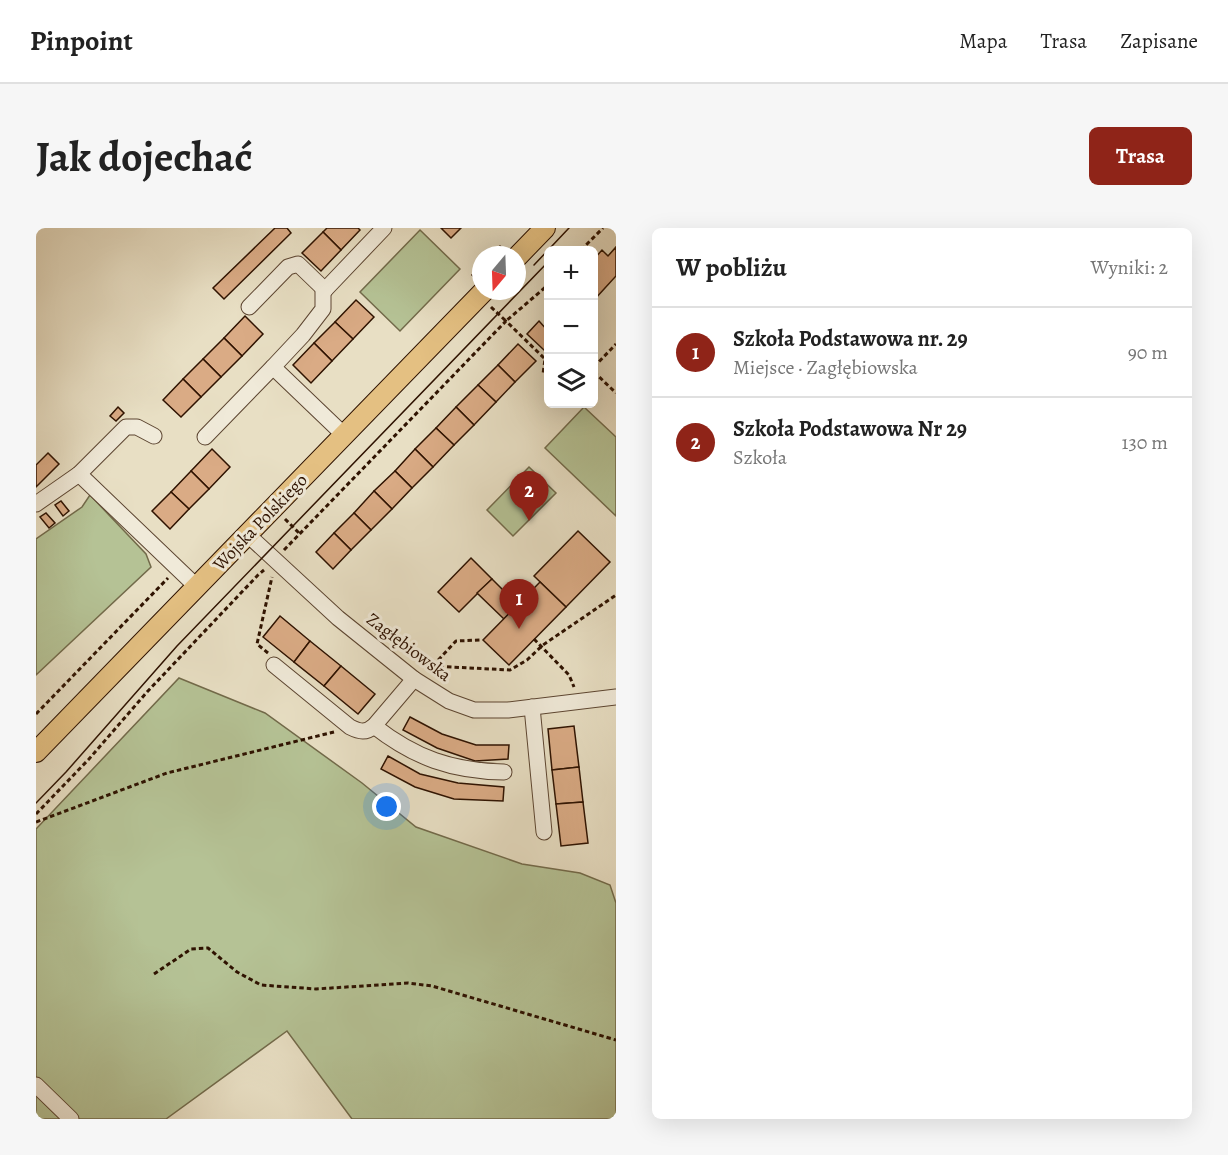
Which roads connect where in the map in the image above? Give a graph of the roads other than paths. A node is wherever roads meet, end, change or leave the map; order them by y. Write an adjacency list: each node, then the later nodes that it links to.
1 (384, 228): 4 (street)
2 (545, 228): 3 (main road)
3 (526, 248)
4 (325, 290): 6 (street); 7 (street)
5 (475, 300): 8 (main road, Wojska Polskiego)
6 (249, 307)
7 (273, 367): 8 (street); 10 (street)
8 (344, 435): 13 (main road, Wojska Polskiego)
9 (154, 436): 11 (street)
10 (205, 437)
11 (79, 474): 12 (street); 14 (street)
12 (36, 504)
13 (248, 535): 14 (main road, Wojska Polskiego); 16 (street, Zagłębiowska)
14 (197, 587): 20 (main road, Wojska Polskiego)
15 (274, 664): 19 (street)
16 (420, 677): 18 (street, Zagłębiowska); 19 (street)
17 (616, 697): 18 (street, Zagłębiowska)
18 (532, 707): 22 (street)
19 (374, 726): 21 (street)
20 (36, 752)
21 (504, 772)
22 (544, 832)
23 (36, 1085): 24 (street)
24 (71, 1119)

